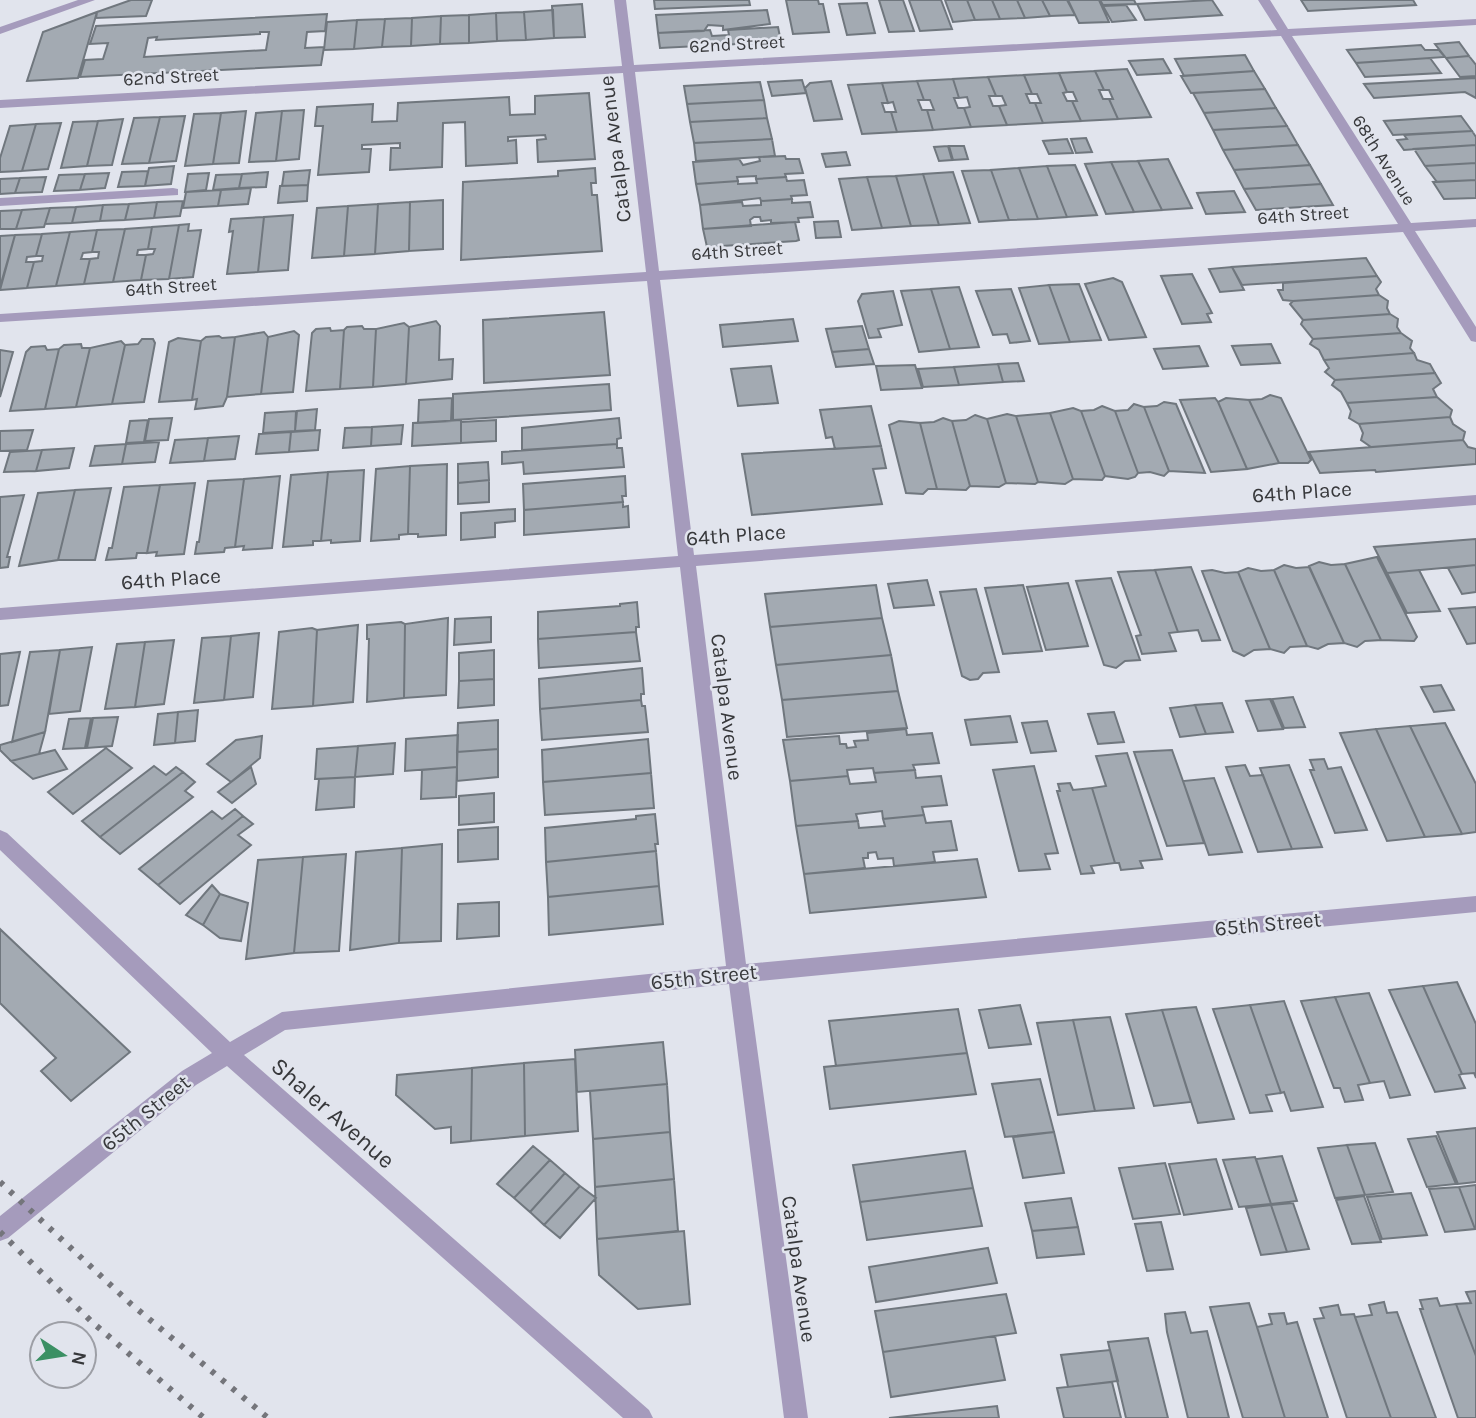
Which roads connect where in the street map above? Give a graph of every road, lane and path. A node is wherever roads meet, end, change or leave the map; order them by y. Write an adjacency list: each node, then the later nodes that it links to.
1 (89, 0): 5 (street)
2 (620, 0): 7 (street, Catalpa Avenue)
3 (1264, 0): 6 (street, 68th Avenue)
4 (1476, 22): 6 (street, 62nd Street)
5 (0, 31)
6 (1283, 32): 7 (street, 62nd Street); 12 (street, 68th Avenue)
7 (628, 68): 8 (street, 62nd Street); 13 (street, Catalpa Avenue)
8 (0, 104)
9 (173, 192): 10 (street)
10 (0, 202)
11 (1476, 223): 12 (street, 64th Street)
12 (1407, 228): 13 (street, 64th Street); 15 (street, 68th Avenue)
13 (653, 276): 14 (street, 64th Street); 17 (street, Catalpa Avenue)
14 (0, 318)
15 (1476, 338)
16 (1476, 500): 17 (street, 64th Place)
17 (686, 560): 18 (street, 64th Place); 21 (street, Catalpa Avenue)
18 (0, 614)
19 (0, 838): 22 (street, Shaler Avenue)
20 (1476, 904): 21 (street, 65th Street)
21 (737, 974): 22 (street, 65th Street); 25 (street, Catalpa Avenue)
22 (227, 1054): 23 (street, 65th Street); 24 (street, Shaler Avenue)
23 (0, 1230)
24 (640, 1418)
25 (796, 1418)

